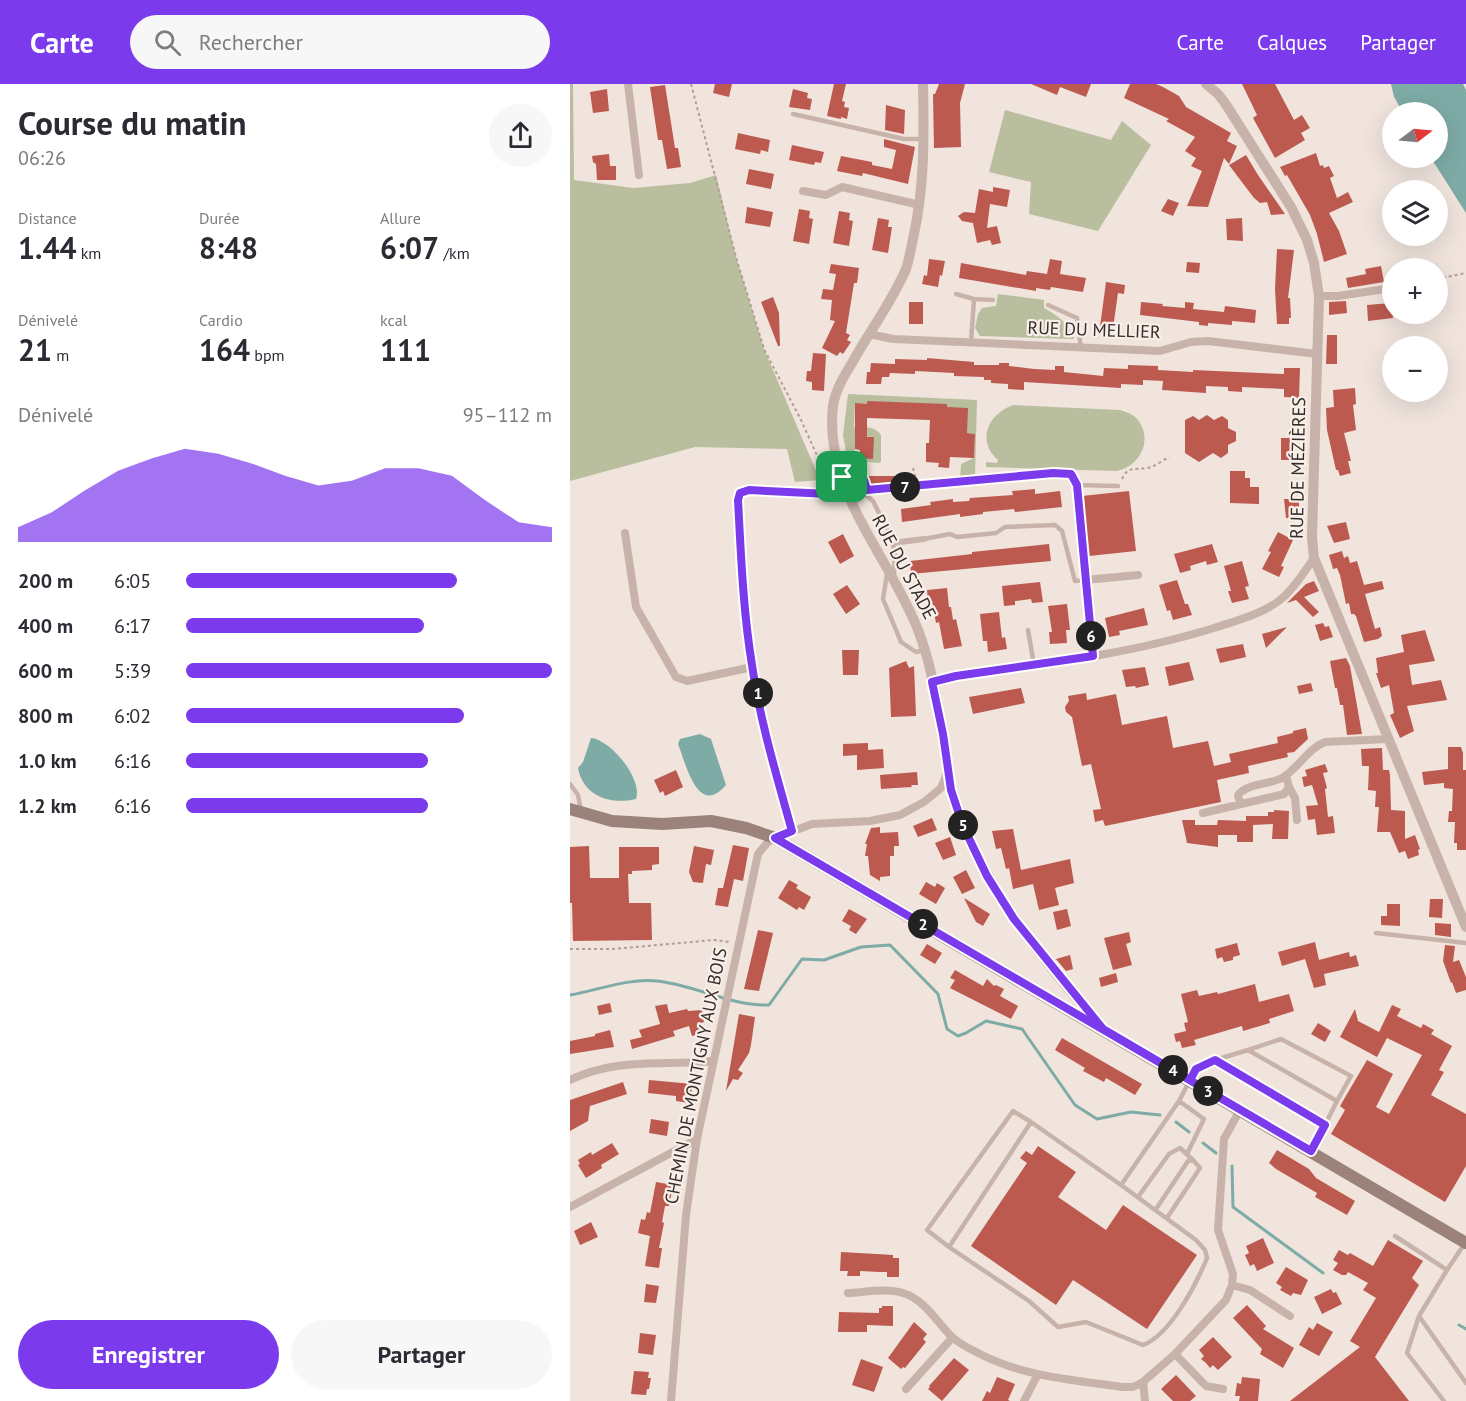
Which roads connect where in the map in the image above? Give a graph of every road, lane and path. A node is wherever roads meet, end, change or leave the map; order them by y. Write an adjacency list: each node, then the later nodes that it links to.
1 (628, 84): 8 (street)
2 (692, 84): 25 (path)
3 (923, 84): 7 (street, RUE DU STADE)
4 (1206, 84): 5 (street, RUE DE MÉZIÈRES)
5 (1215, 89): 15 (street, RUE DE MÉZIÈRES)
6 (793, 114): 7 (lane)
7 (924, 139): 10 (street, RUE DU STADE)
8 (639, 175)
9 (803, 191): 10 (street)
10 (920, 205): 19 (street, RUE DU STADE)
11 (1466, 273): 12 (path)
12 (1448, 277)
13 (1382, 289): 15 (street)
14 (956, 294): 16 (lane)
15 (1318, 296): 22 (street, RUE DE MÉZIÈRES)
16 (974, 300): 17 (lane); 20 (lane)
17 (993, 300)
18 (1048, 305): 21 (lane)
19 (869, 333): 20 (street, RUE DU MELLIER); 25 (street, RUE DU STADE)
20 (971, 342): 21 (street, RUE DU MELLIER)
21 (1081, 348): 22 (street, RUE DU MELLIER)
22 (1317, 354): 33 (street, RUE DE MÉZIÈRES)
23 (1169, 457): 28 (path)
24 (913, 468): 27 (path)
25 (843, 480): 27 (path); 29 (street, RUE DU STADE); 32 (lane)
26 (1077, 485): 27 (path); 28 (lane); 36 (lane)
27 (918, 486)
28 (1118, 486)
29 (849, 495): 34 (street, RUE DU STADE); 41 (street)
30 (625, 533): 41 (street)
31 (924, 539): 32 (street); 36 (lane)
32 (892, 543): 34 (lane)
33 (1314, 558): 39 (street); 43 (street, RUE DE MÉZIÈRES)
34 (891, 573): 38 (street, RUE DU STADE); 38 (lane)
35 (1138, 575): 36 (street)
36 (1085, 580): 39 (street)
37 (1028, 630): 40 (lane)
38 (924, 650): 42 (street, RUE DU STADE)
39 (1093, 656): 40 (street)
40 (1034, 665): 42 (street)
41 (752, 667): 46 (street)
42 (932, 682): 44 (street, RUE DU STADE)
43 (1388, 739): 45 (street); 55 (street, RUE DE MÉZIÈRES)
44 (948, 771): 53 (street); 60 (street, RUE DU STADE)
45 (1286, 776): 48 (street); 49 (street)
46 (778, 780): 53 (path)
47 (570, 784): 50 (lane)
48 (1289, 787): 49 (street); 52 (street)
49 (1240, 803): 51 (street)
50 (576, 811): 54 (main road)
51 (1203, 813)
52 (1297, 820)
53 (792, 831): 54 (street)
54 (775, 838): 57 (street, CHEMIN DE MONTIGNY AUX BOIS); 60 (main road)
55 (1466, 927)
56 (1376, 933): 58 (lane)
57 (738, 943): 59 (path); 63 (street, CHEMIN DE MONTIGNY AUX BOIS)
58 (1466, 943)
59 (570, 949)
60 (1103, 1029): 65 (main road)
61 (1248, 1050): 62 (lane); 67 (lane); 67 (lane)
62 (1215, 1060): 65 (lane); 70 (lane)
63 (713, 1061): 64 (street); 71 (street, CHEMIN DE MONTIGNY AUX BOIS)
64 (570, 1080)
65 (1190, 1080): 66 (lane); 68 (main road)
66 (1179, 1101): 73 (lane); 75 (lane)
67 (1337, 1101): 70 (lane)
68 (1240, 1110): 72 (main road); 84 (street)
69 (1031, 1122): 75 (lane); 82 (lane); 82 (lane)
70 (1325, 1125): 72 (lane)
71 (697, 1139): 77 (street); 95 (street, CHEMIN DE MONTIGNY AUX BOIS)
72 (1311, 1151): 81 (main road)
73 (1187, 1154): 74 (lane); 76 (lane)
74 (1194, 1160): 78 (lane); 79 (lane)
75 (1121, 1185): 76 (lane)
76 (1138, 1197): 78 (lane)
77 (570, 1207)
78 (1156, 1209): 79 (lane)
79 (1167, 1218): 82 (lane)
80 (1395, 1236): 83 (lane)
81 (1466, 1243): 83 (lane)
82 (949, 1247)
83 (1448, 1270): 87 (lane)
84 (1232, 1285): 86 (street); 89 (street)
85 (848, 1293): 88 (street)
86 (1290, 1316)
87 (1419, 1316): 92 (lane); 98 (lane)
88 (952, 1338): 90 (street); 93 (street)
89 (1175, 1354): 91 (street); 94 (street)
90 (1037, 1376): 91 (street); 96 (street)
91 (1143, 1382): 97 (street)
92 (1466, 1383)
93 (906, 1389)
94 (1223, 1389)
95 (671, 1401)
96 (1024, 1401)
97 (1145, 1401)
98 (1444, 1401)

